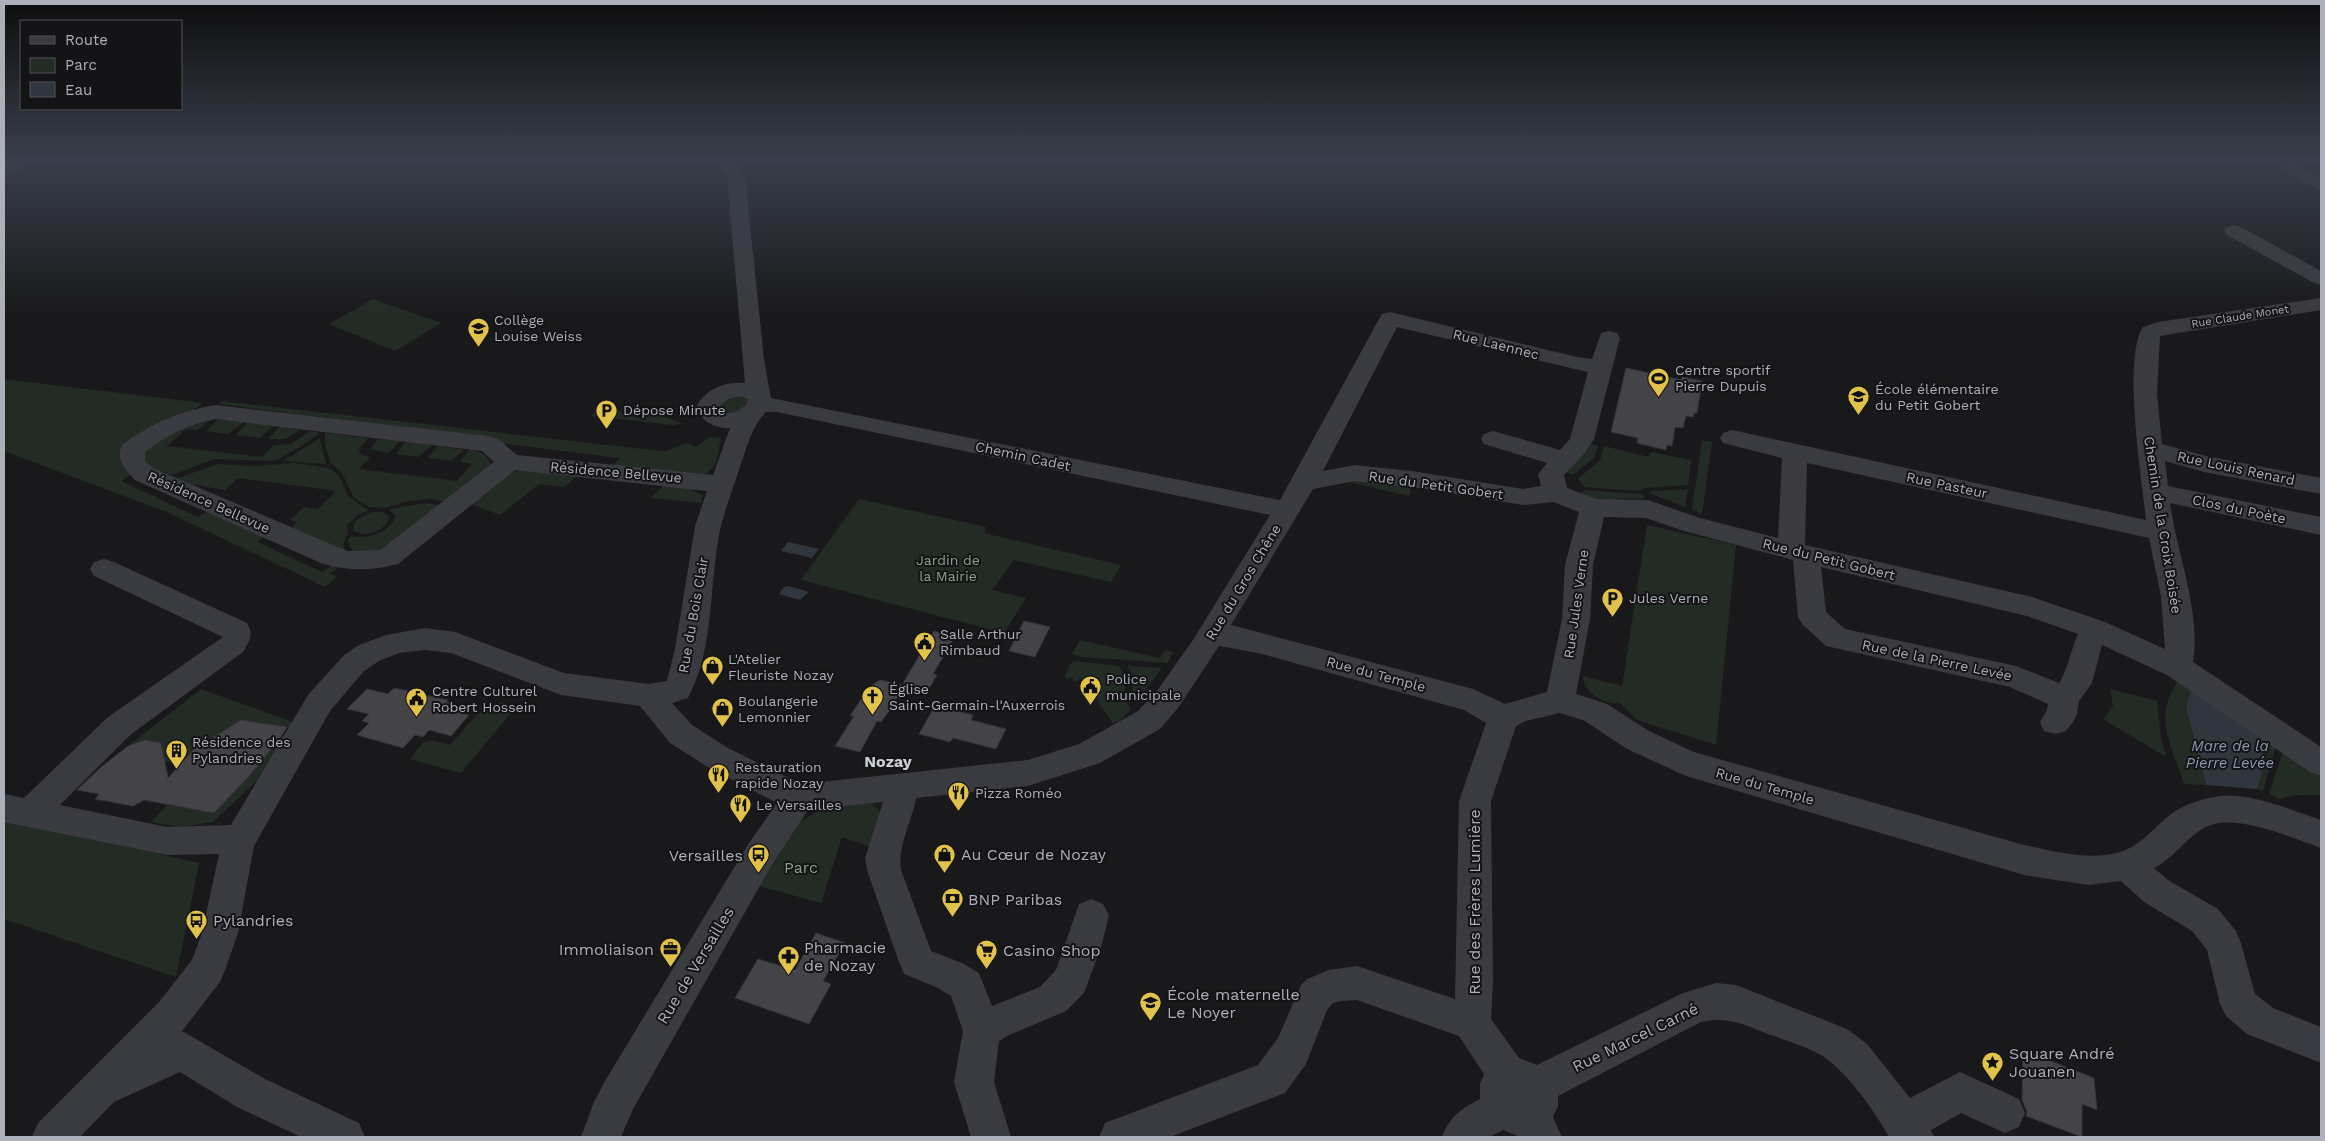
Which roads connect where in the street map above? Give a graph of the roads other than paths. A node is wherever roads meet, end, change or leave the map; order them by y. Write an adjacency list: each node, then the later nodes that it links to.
1 (739, 210): 8 (street, Rue du Bois Clair)
2 (2234, 231): 3 (street)
3 (2321, 279)
4 (2321, 304): 6 (street, Rue Claude Monet)
5 (1390, 319): 9 (street, Rue Laennec); 18 (street, Rue du Gros Chêne)
6 (2158, 329): 14 (street, Chemin de la Croix Boisée)
7 (1609, 338): 9 (street)
8 (753, 359): 10 (street); 11 (street, Rue du Bois Clair)
9 (1602, 367): 16 (street)
10 (736, 389): 11 (street); 11 (street)
11 (747, 414): 19 (street, Rue du Bois Clair); 24 (street, Chemin Cadet)
12 (1732, 438): 15 (street, Rue Pasteur)
13 (1493, 439): 16 (street)
14 (2151, 449): 20 (street, Rue Louis Renard); 21 (street, Chemin de la Croix Boisée)
15 (1795, 453): 26 (street, Rue Pasteur); 27 (street, Rue de la Pierre Levée)
16 (1564, 459): 22 (street)
17 (510, 462): 17 (street, Résidence Bellevue); 19 (street, Résidence Bellevue)
18 (1304, 482): 22 (street, Rue du Petit Gobert); 24 (street, Rue du Gros Chêne)
19 (722, 484): 32 (street, Rue du Bois Clair)
20 (2321, 486)
21 (2157, 492): 25 (street, Clos du Poète); 26 (street, Chemin de la Croix Boisée)
22 (1555, 493): 23 (street, Rue du Petit Gobert)
23 (1593, 508): 27 (street, Rue du Petit Gobert); 33 (street, Rue Jules Verne)
24 (1286, 510): 30 (street, Rue du Gros Chêne)
25 (2321, 526)
26 (2161, 532): 31 (street, Chemin de la Croix Boisée)
27 (1798, 552): 29 (street, Rue du Petit Gobert); 29 (street, Rue de la Pierre Levée)
28 (104, 569): 38 (street)
29 (2095, 629): 31 (street, Rue du Petit Gobert)
30 (1212, 635): 34 (street, Rue du Temple); 36 (street, Rue du Gros Chêne)
31 (2177, 667): 35 (street, Rue du Petit Gobert)
32 (663, 693): 37 (street); 40 (street)
33 (1560, 701): 34 (street); 41 (street, Rue du Temple)
34 (1503, 719): 43 (street, Rue des Frères Lumière)
35 (2321, 763)
36 (902, 787): 37 (street); 44 (street)
37 (798, 798): 52 (street, Rue de Versailles)
38 (18, 811): 40 (street)
39 (2321, 834): 41 (street, Rue du Temple)
40 (240, 839): 45 (street)
41 (2127, 866): 46 (street)
42 (1091, 915): 44 (street)
43 (1472, 1023): 47 (street); 54 (street)
44 (982, 1031): 53 (street)
45 (168, 1043): 50 (street); 51 (street)
46 (2321, 1045)
47 (1524, 1105): 49 (street, Rue Marcel Carné); 55 (street, Rue Marcel Carné)
48 (2005, 1113): 49 (street, Rue Marcel Carné)
49 (1909, 1131)
50 (52, 1137)
51 (345, 1137)
52 (601, 1137)
53 (991, 1137)
54 (1119, 1137)
55 (1462, 1137)

